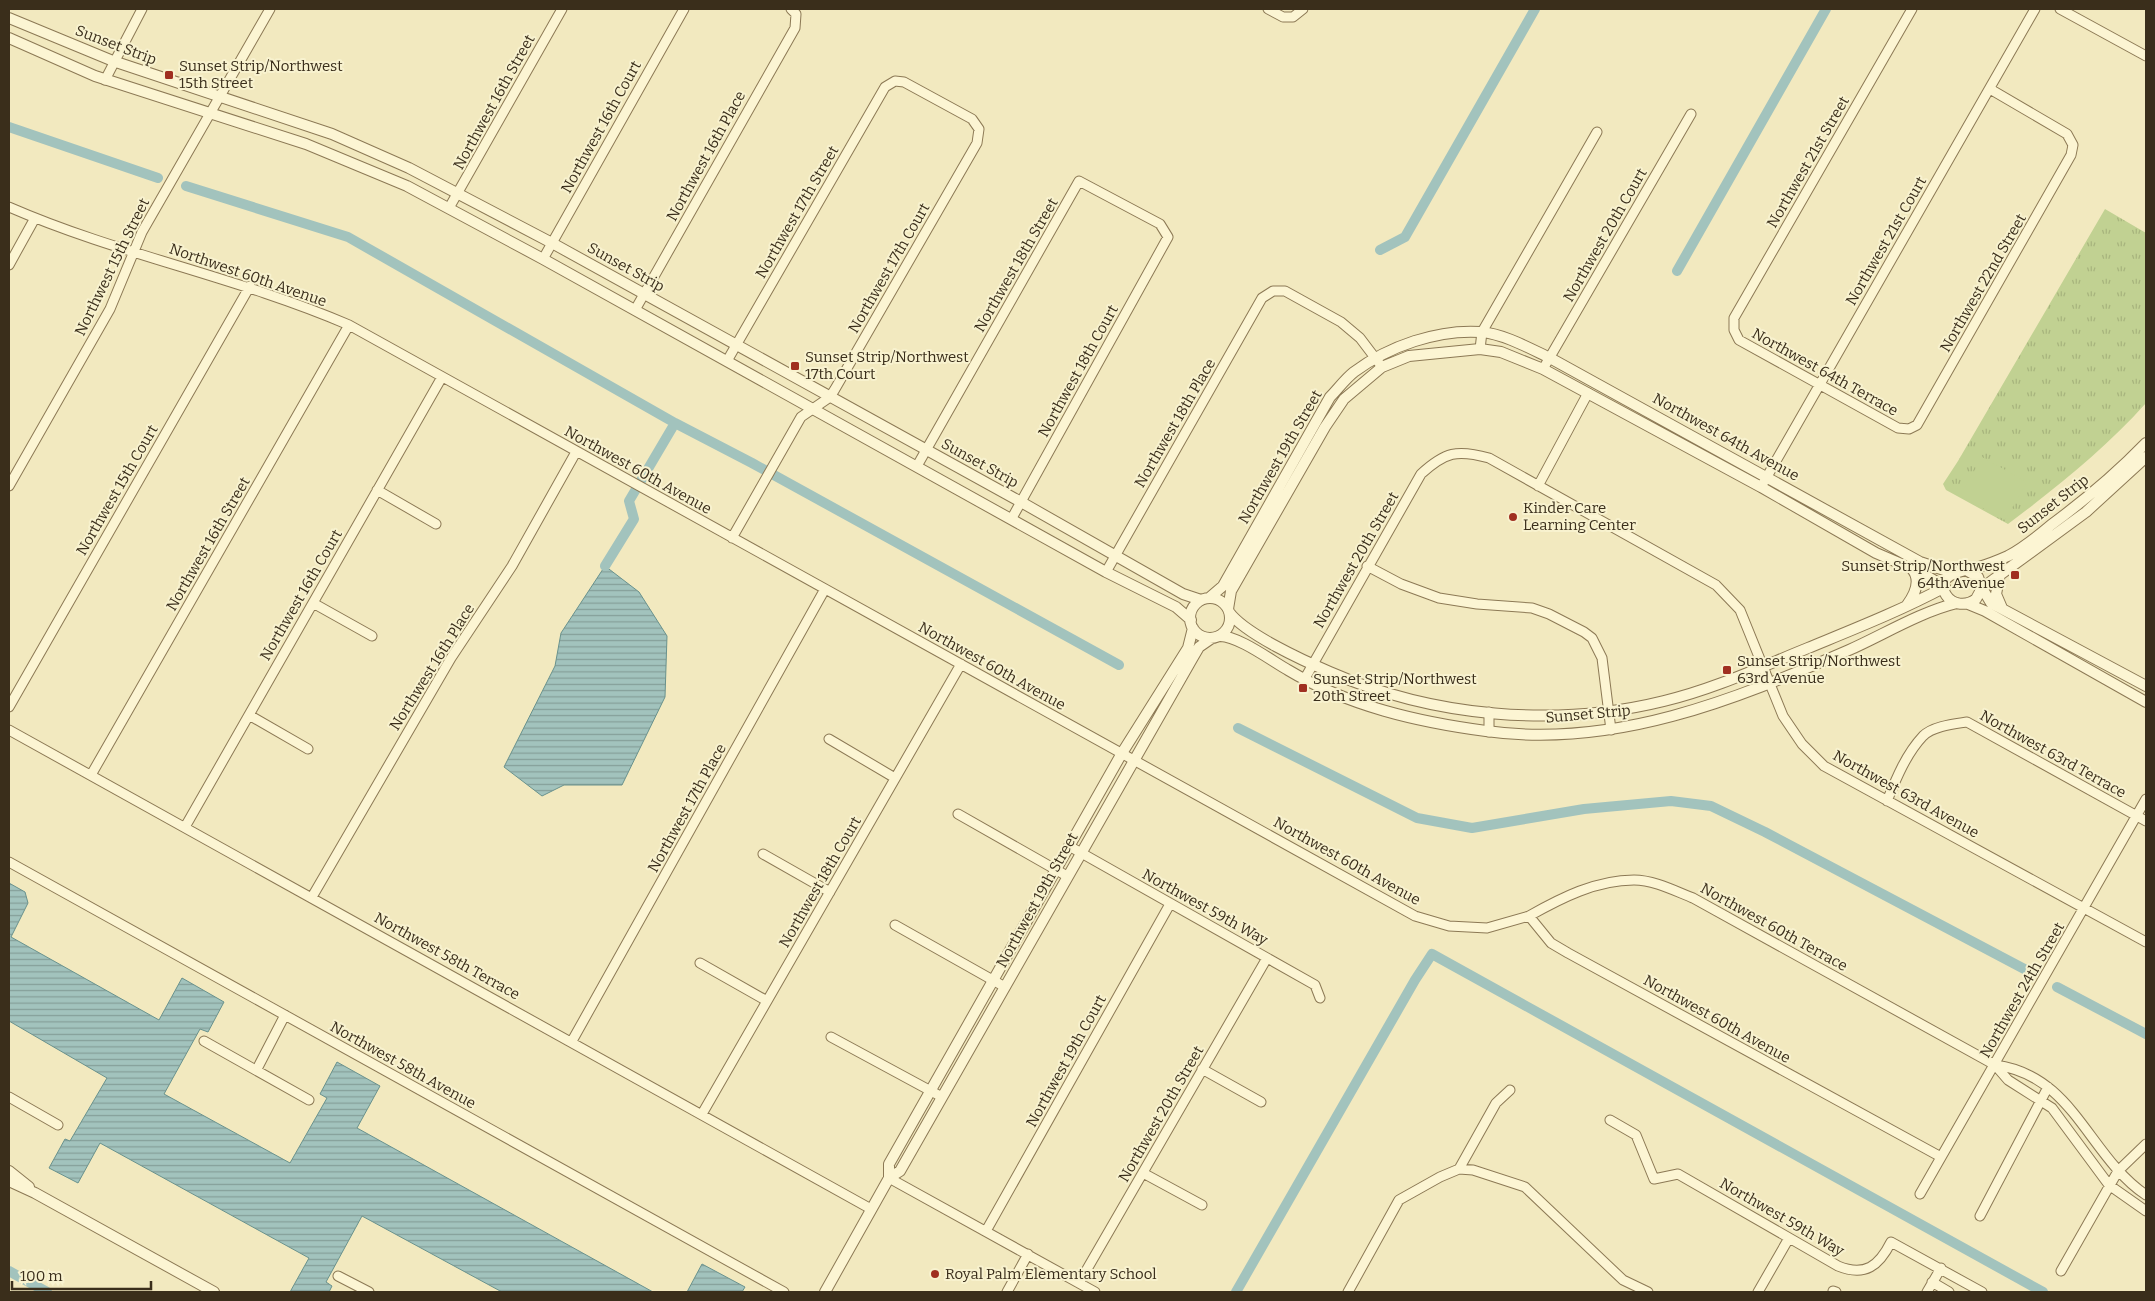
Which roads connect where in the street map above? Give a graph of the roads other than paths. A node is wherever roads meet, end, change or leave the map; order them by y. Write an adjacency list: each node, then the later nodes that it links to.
1 (142, 9): 14 (street)
2 (270, 9): 17 (street, Northwest 15th Street)
3 (562, 9): 24 (street, Northwest 16th Street)
4 (684, 9): 29 (street, Northwest 16th Court)
5 (1268, 9): 6 (street)
6 (1302, 9)
7 (1912, 9): 37 (street, Northwest 21st Street)
8 (2035, 9): 16 (street, Northwest 21st Court)
9 (2060, 9): 13 (street)
10 (793, 12): 34 (street, Northwest 16th Place)
11 (9, 18): 14 (street, Sunset Strip)
12 (9, 38): 15 (street)
13 (2146, 56)
14 (113, 62): 15 (street); 17 (street, Sunset Strip)
15 (105, 80): 18 (street)
16 (1990, 89): 47 (street, Northwest 21st Court); 51 (street, Northwest 22nd Street)
17 (220, 97): 18 (street, Northwest 15th Street); 20 (street, Sunset Strip)
18 (211, 113): 23 (street); 30 (street, Northwest 15th Street)
19 (1691, 114): 42 (street, Northwest 20th Court)
20 (287, 118): 23 (street); 24 (street, Sunset Strip)
21 (979, 129): 39 (street, Northwest 17th Street); 49 (street, Northwest 17th Court)
22 (1597, 132): 38 (street)
23 (282, 136): 26 (street)
24 (458, 192): 26 (street, Northwest 16th Street); 29 (street, Sunset Strip)
25 (9, 207): 27 (street, Northwest 60th Avenue)
26 (449, 208): 31 (street)
27 (35, 218): 30 (street, Northwest 60th Avenue); 32 (street)
28 (1168, 237): 53 (street, Northwest 18th Street); 63 (street, Northwest 18th Court)
29 (552, 243): 31 (street, Northwest 16th Court); 34 (street, Sunset Strip)
30 (133, 251): 33 (street, Northwest 60th Avenue); 59 (street, Northwest 15th Street)
31 (543, 259): 35 (street)
32 (9, 264)
33 (250, 286): 36 (street, Northwest 60th Avenue); 94 (street, Northwest 15th Court)
34 (643, 295): 35 (street, Northwest 16th Place); 39 (street, Sunset Strip)
35 (635, 310): 43 (street)
36 (349, 325): 46 (street, Northwest 60th Avenue); 105 (street, Northwest 16th Street)
37 (1734, 330): 47 (street, Northwest 64th Terrace)
38 (1482, 332): 40 (street); 41 (street, Northwest 19th Street); 42 (street, Northwest 64th Avenue)
39 (736, 346): 43 (street, Northwest 17th Street); 49 (street, Sunset Strip)
40 (1480, 349): 44 (street, Northwest 19th Street); 45 (street, Northwest 64th Avenue)
41 (1376, 358): 44 (street); 67 (street, Northwest 18th Place); 77 (street, Northwest 19th Street)
42 (1550, 358): 45 (street, Northwest 20th Court); 58 (street, Northwest 64th Avenue)
43 (727, 361): 50 (street)
44 (1382, 367): 83 (street, Northwest 19th Street)
45 (1543, 369): 48 (street, Northwest 64th Avenue)
46 (442, 377): 54 (street, Northwest 60th Avenue); 62 (street, Northwest 16th Court)
47 (1818, 385): 51 (street, Northwest 64th Terrace); 58 (street, Northwest 21st Court)
48 (1588, 393): 60 (street); 61 (street, Northwest 64th Avenue)
49 (830, 397): 50 (street, Northwest 17th Court); 53 (street, Sunset Strip)
50 (812, 408): 57 (street); 66 (street, Northwest 17th Court)
51 (1909, 429)
52 (2146, 443): 70 (street, Sunset Strip)
53 (926, 450): 57 (street, Northwest 18th Street); 63 (street, Sunset Strip)
54 (576, 452): 66 (street, Northwest 60th Avenue); 120 (street, Northwest 16th Place)
55 (2146, 457): 73 (street, Sunset Strip)
56 (1438, 459): 60 (street, Northwest 63rd Avenue); 68 (street, Northwest 20th Street)
57 (917, 466): 64 (street)
58 (1767, 476): 61 (street, Northwest 21st Court); 72 (street, Northwest 64th Avenue)
59 (9, 486)
60 (1538, 486): 89 (street, Northwest 63rd Avenue)
61 (1761, 487): 69 (street, Northwest 64th Avenue)
62 (377, 490): 65 (street); 78 (street, Northwest 16th Court)
63 (1021, 502): 64 (street, Northwest 18th Court); 67 (street, Sunset Strip)
64 (1012, 518): 71 (street)
65 (436, 524)
66 (732, 538): 76 (street, Northwest 60th Avenue)
67 (1116, 555): 71 (street, Northwest 18th Place); 77 (street, Sunset Strip)
68 (1367, 566): 88 (street, Northwest 20th Street); 96 (street)
69 (1911, 568): 74 (street, Northwest 64th Avenue); 81 (street)
70 (1966, 570): 72 (street); 75 (street)
71 (1106, 572): 84 (street)
72 (1953, 572): 74 (street)
73 (2000, 574): 75 (street, Sunset Strip); 82 (street)
74 (1945, 587): 79 (street); 81 (street, Sunset Strip)
75 (1982, 588): 80 (street); 82 (street)
76 (826, 589): 87 (street, Northwest 60th Avenue); 135 (street, Northwest 17th Place)
77 (1205, 599): 83 (street); 84 (street)
78 (313, 602): 85 (street); 97 (street, Northwest 16th Court)
79 (1957, 603): 80 (street); 91 (street, Sunset Strip)
80 (1968, 604): 93 (street)
81 (1905, 606): 89 (street, Sunset Strip)
82 (2002, 608): 92 (street)
83 (1229, 610): 86 (street); 88 (street, Sunset Strip)
84 (1192, 624): 86 (street); 103 (street, Northwest 19th Street)
85 (372, 636)
86 (1215, 637): 90 (street, Sunset Strip); 104 (street, Northwest 19th Street)
87 (961, 664): 103 (street, Northwest 60th Avenue); 106 (street, Northwest 18th Court)
88 (1313, 664): 90 (street, Northwest 20th Street); 95 (street, Sunset Strip)
89 (1762, 667): 91 (street, Northwest 63rd Avenue); 96 (street, Sunset Strip)
90 (1304, 680): 100 (street, Sunset Strip)
91 (1769, 685): 99 (street, Sunset Strip); 108 (street, Northwest 63rd Avenue)
92 (2146, 686)
93 (2146, 702)
94 (9, 707)
95 (1489, 712): 96 (street, Sunset Strip); 100 (street)
96 (1608, 712): 99 (street)
97 (249, 715): 102 (street); 112 (street, Northwest 16th Court)
98 (9, 730): 105 (street, Northwest 58th Terrace)
99 (1610, 730): 100 (street, Sunset Strip)
100 (1489, 732)
101 (829, 739): 106 (street)
102 (308, 749)
103 (1122, 754): 104 (street, Northwest 60th Avenue); 113 (street, Northwest 19th Street)
104 (1134, 759): 114 (street, Northwest 19th Street); 123 (street, Northwest 60th Avenue)
105 (92, 775): 112 (street, Northwest 58th Terrace)
106 (895, 778): 119 (street, Northwest 18th Court)
107 (2146, 799): 110 (street, Northwest 24th Street)
108 (1887, 802): 110 (street, Northwest 63rd Terrace); 122 (street, Northwest 63rd Avenue)
109 (958, 814): 117 (street)
110 (2137, 816): 111 (street, Northwest 63rd Terrace); 122 (street, Northwest 24th Street)
111 (2146, 821)
112 (185, 826): 120 (street, Northwest 58th Terrace)
113 (1069, 846): 114 (street, Northwest 59th Way); 117 (street, Northwest 19th Street)
114 (1081, 853): 118 (street, Northwest 19th Street); 121 (street, Northwest 59th Way)
115 (763, 854): 119 (street)
116 (9, 862): 132 (street, Northwest 58th Avenue)
117 (1056, 869): 118 (street); 128 (street, Northwest 19th Street)
118 (1067, 876): 129 (street, Northwest 19th Street)
119 (830, 892): 131 (street, Northwest 18th Court)
120 (312, 897): 135 (street, Northwest 58th Terrace)
121 (1170, 904): 126 (street, Northwest 59th Way); 166 (street, Northwest 19th Court)
122 (2085, 909): 125 (street, Northwest 63rd Avenue); 136 (street, Northwest 24th Street)
123 (1529, 916): 136 (street, Northwest 60th Terrace); 151 (street, Northwest 60th Avenue)
124 (895, 925): 128 (street)
125 (2146, 942)
126 (1266, 958): 130 (street, Northwest 59th Way); 138 (street, Northwest 20th Street)
127 (700, 963): 131 (street)
128 (994, 980): 129 (street); 141 (street, Northwest 19th Street)
129 (1005, 987): 142 (street, Northwest 19th Street)
130 (1320, 998)
131 (767, 1001): 147 (street, Northwest 18th Court)
132 (285, 1015): 137 (street); 176 (street, Northwest 58th Avenue)
133 (831, 1037): 141 (street)
134 (204, 1040): 137 (street)
135 (572, 1041): 147 (street, Northwest 58th Terrace)
136 (1995, 1065): 139 (street, Northwest 60th Terrace); 145 (street, Northwest 60th Terrace); 151 (street, Northwest 24th Street)
137 (256, 1069): 144 (street)
138 (1202, 1069): 146 (street); 155 (street, Northwest 20th Street)
139 (2048, 1087): 145 (street); 153 (street, Northwest 60th Terrace)
140 (1510, 1090): 152 (street)
141 (931, 1091): 142 (street); 156 (street, Northwest 19th Street)
142 (942, 1097): 156 (street, Northwest 19th Street)
143 (9, 1099): 149 (street)
144 (309, 1100)
145 (2041, 1100): 158 (street, Northwest 60th Terrace); 165 (street)
146 (1261, 1102)
147 (702, 1114): 163 (street, Northwest 58th Terrace)
148 (1610, 1120): 167 (street, Northwest 59th Way)
149 (58, 1125)
150 (2146, 1144): 153 (street)
151 (1941, 1157): 160 (street, Northwest 24th Street)
152 (1459, 1170): 180 (street); 181 (street)
153 (2118, 1171): 158 (street); 161 (street, Northwest 60th Terrace)
154 (9, 1172): 159 (street)
155 (1143, 1173): 162 (street); 173 (street, Northwest 20th Street)
156 (889, 1178): 163 (street, Northwest 19th Street); 166 (street)
157 (9, 1181): 159 (street)
158 (2109, 1185): 164 (street, Northwest 60th Terrace); 170 (street)
159 (36, 1193): 174 (street)
160 (1920, 1194)
161 (2146, 1195)
162 (1202, 1205)
163 (871, 1209): 177 (street, Northwest 19th Street)
164 (2146, 1211)
165 (1980, 1216)
166 (986, 1231): 168 (street)
167 (1789, 1238): 169 (street, Northwest 59th Way); 182 (street)
168 (1028, 1254): 173 (street); 178 (street)
169 (1941, 1268): 172 (street); 185 (street, Northwest 59th Way)
170 (2061, 1271)
171 (338, 1276): 175 (street)
172 (1932, 1282): 183 (street); 184 (street)
173 (1080, 1283): 179 (street)
174 (214, 1292)
175 (369, 1292)
176 (784, 1292)
177 (825, 1292)
178 (1007, 1292)
179 (1095, 1292)
180 (1348, 1292)
181 (1648, 1292)
182 (1758, 1292)
183 (1926, 1292)
184 (1949, 1292)
185 (1982, 1292)

